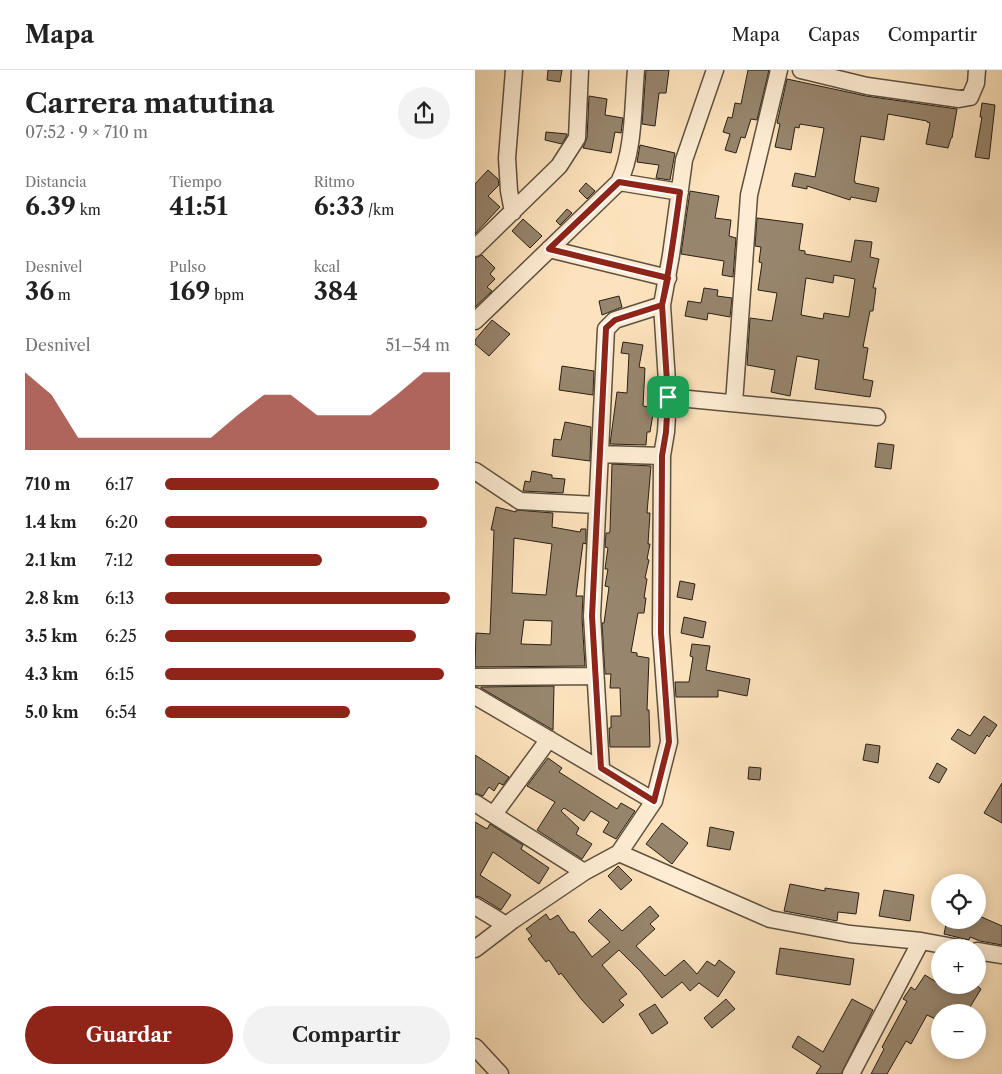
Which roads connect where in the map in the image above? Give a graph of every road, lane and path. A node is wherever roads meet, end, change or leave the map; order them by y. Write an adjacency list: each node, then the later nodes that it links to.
1 (515, 70): 10 (street)
2 (580, 70): 10 (street)
3 (636, 70): 8 (street)
4 (715, 70): 9 (street)
5 (779, 70): 17 (street)
6 (801, 70): 7 (street)
7 (977, 70)
8 (619, 182): 9 (street); 12 (street)
9 (680, 192): 13 (street)
10 (513, 212): 11 (street)
11 (475, 248)
12 (549, 249): 13 (street); 15 (street)
13 (668, 278): 14 (street)
14 (662, 305): 16 (street); 19 (street)
15 (475, 321)
16 (668, 397): 17 (street); 20 (street)
17 (734, 403): 18 (street)
18 (877, 417)
19 (600, 454): 20 (street); 22 (street)
20 (662, 456): 28 (street)
21 (475, 471): 22 (street)
22 (597, 505): 23 (street)
23 (595, 676): 24 (street); 27 (street)
24 (475, 677)
25 (475, 696): 26 (street)
26 (549, 739): 27 (street); 30 (street)
27 (601, 768): 28 (street)
28 (654, 801): 31 (street)
29 (475, 803): 30 (street)
30 (494, 814): 32 (street)
31 (619, 853): 32 (street); 35 (street)
32 (584, 872): 34 (street)
33 (475, 906): 34 (street)
34 (506, 925): 37 (street)
35 (921, 941): 36 (street); 42 (street)
36 (931, 943)
37 (475, 949)
38 (986, 952): 39 (street)
39 (1002, 955)
40 (475, 1047): 41 (street)
41 (500, 1074)
42 (851, 1074)

